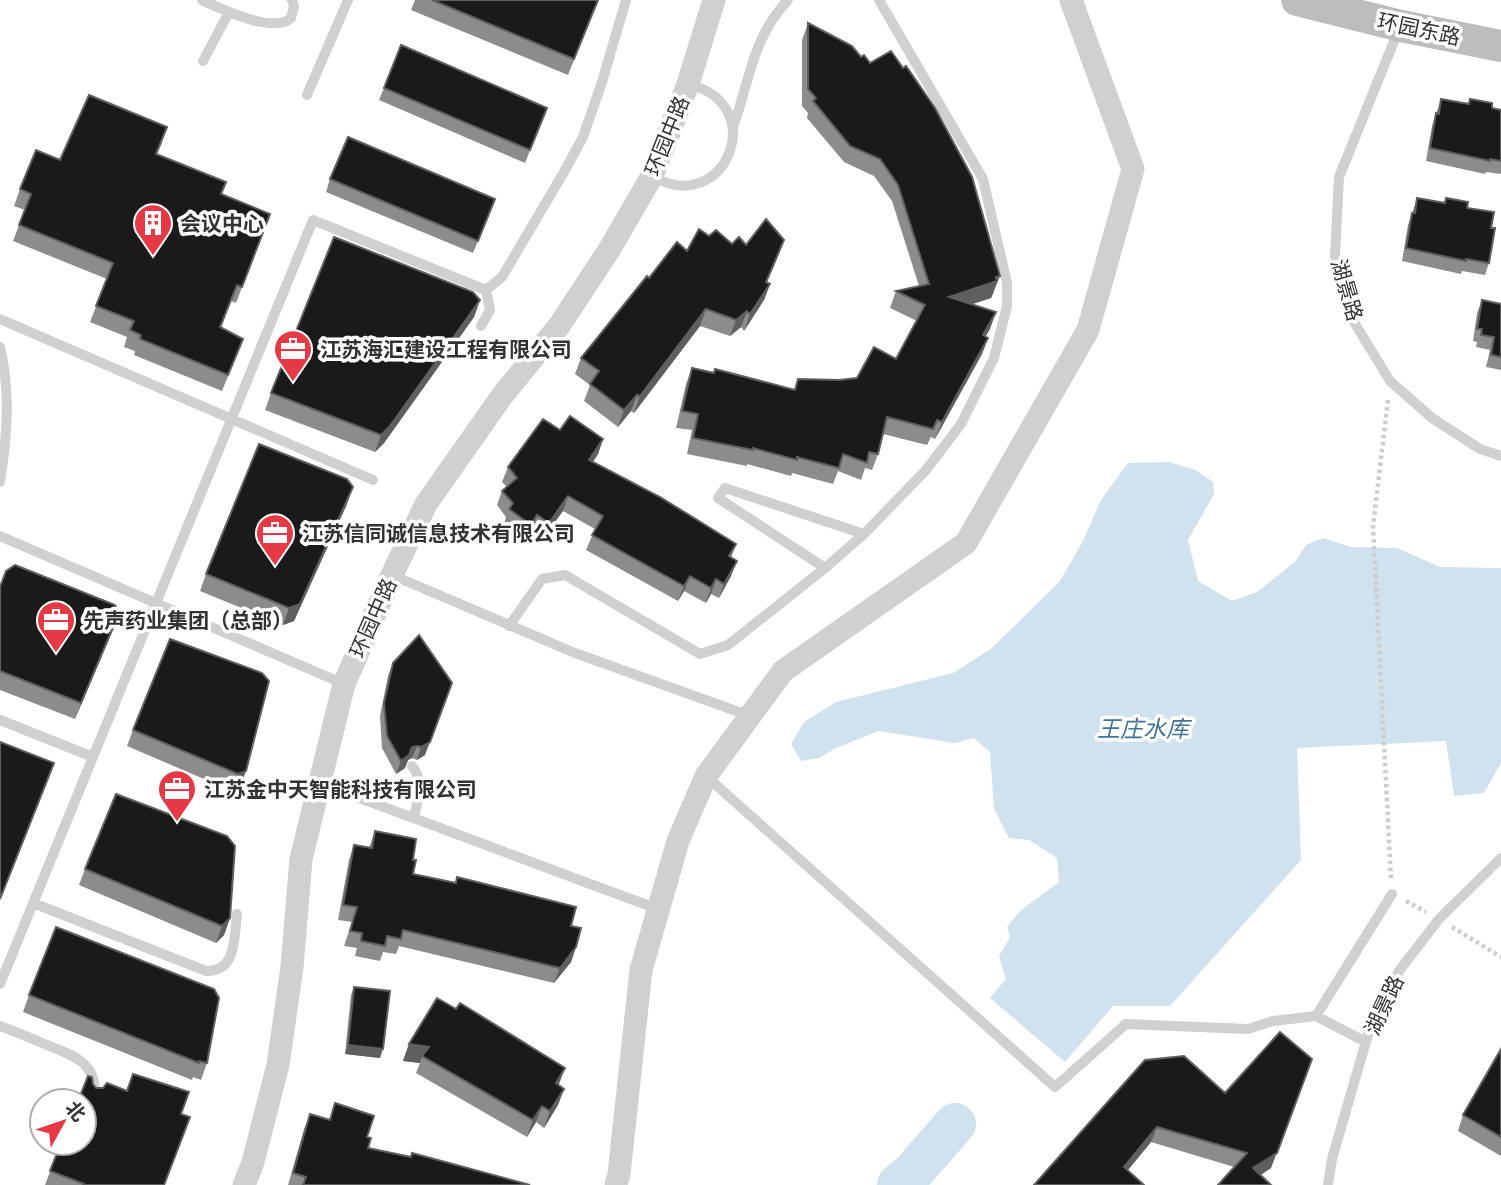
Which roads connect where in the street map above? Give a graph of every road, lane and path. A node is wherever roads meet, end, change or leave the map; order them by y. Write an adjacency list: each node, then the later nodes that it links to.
1 (202, 0): 10 (lane)
2 (292, 0): 10 (lane)
3 (348, 0): 15 (lane)
4 (626, 0): 18 (lane)
5 (714, 0): 14 (street, 环园中路)
6 (788, 0): 16 (lane)
7 (879, 0): 27 (lane)
8 (1071, 0): 34 (street)
9 (1297, 0): 11 (street, 环园东路)
10 (229, 12): 13 (lane)
11 (1401, 26): 12 (street, 环园东路); 22 (lane, 湖景路)
12 (1501, 46)
13 (202, 61)
14 (688, 84): 16 (lane); 17 (street, 环园中路)
15 (307, 95)
16 (733, 127): 17 (lane)
17 (652, 176): 30 (street, 环园中路)
18 (486, 290): 20 (lane); 23 (lane)
19 (0, 319): 23 (lane)
20 (481, 326)
21 (0, 347): 26 (lane)
22 (1390, 381): 24 (lane, 湖景路); 42 (path)
23 (232, 419): 25 (lane); 31 (lane)
24 (1501, 456)
25 (373, 480)
26 (0, 482)
27 (864, 534): 29 (lane); 29 (lane)
28 (0, 536): 31 (lane)
29 (825, 568): 32 (lane)
30 (391, 575): 32 (lane); 33 (street, 环园中路)
31 (156, 603): 33 (lane); 36 (lane)
32 (509, 626): 34 (lane)
33 (344, 684): 39 (street, 环园中路)
34 (750, 716): 38 (street)
35 (0, 720): 36 (lane)
36 (93, 757): 43 (lane)
37 (412, 766): 40 (lane)
38 (706, 776): 44 (street); 49 (lane)
39 (320, 784): 40 (lane); 53 (street, 环园中路)
40 (414, 817): 44 (lane)
41 (1501, 858): 46 (lane, 湖景路)
42 (1392, 894): 46 (path); 49 (lane)
43 (33, 903): 45 (lane); 48 (lane)
44 (658, 909): 54 (street)
45 (237, 914)
46 (1439, 919): 47 (path); 51 (lane, 湖景路)
47 (1501, 957)
48 (0, 984)
49 (1316, 1016): 51 (lane)
50 (0, 1026): 52 (lane)
51 (1366, 1042): 55 (lane, 湖景路)
52 (94, 1087)
53 (244, 1185)
54 (616, 1185)
55 (1328, 1185)

